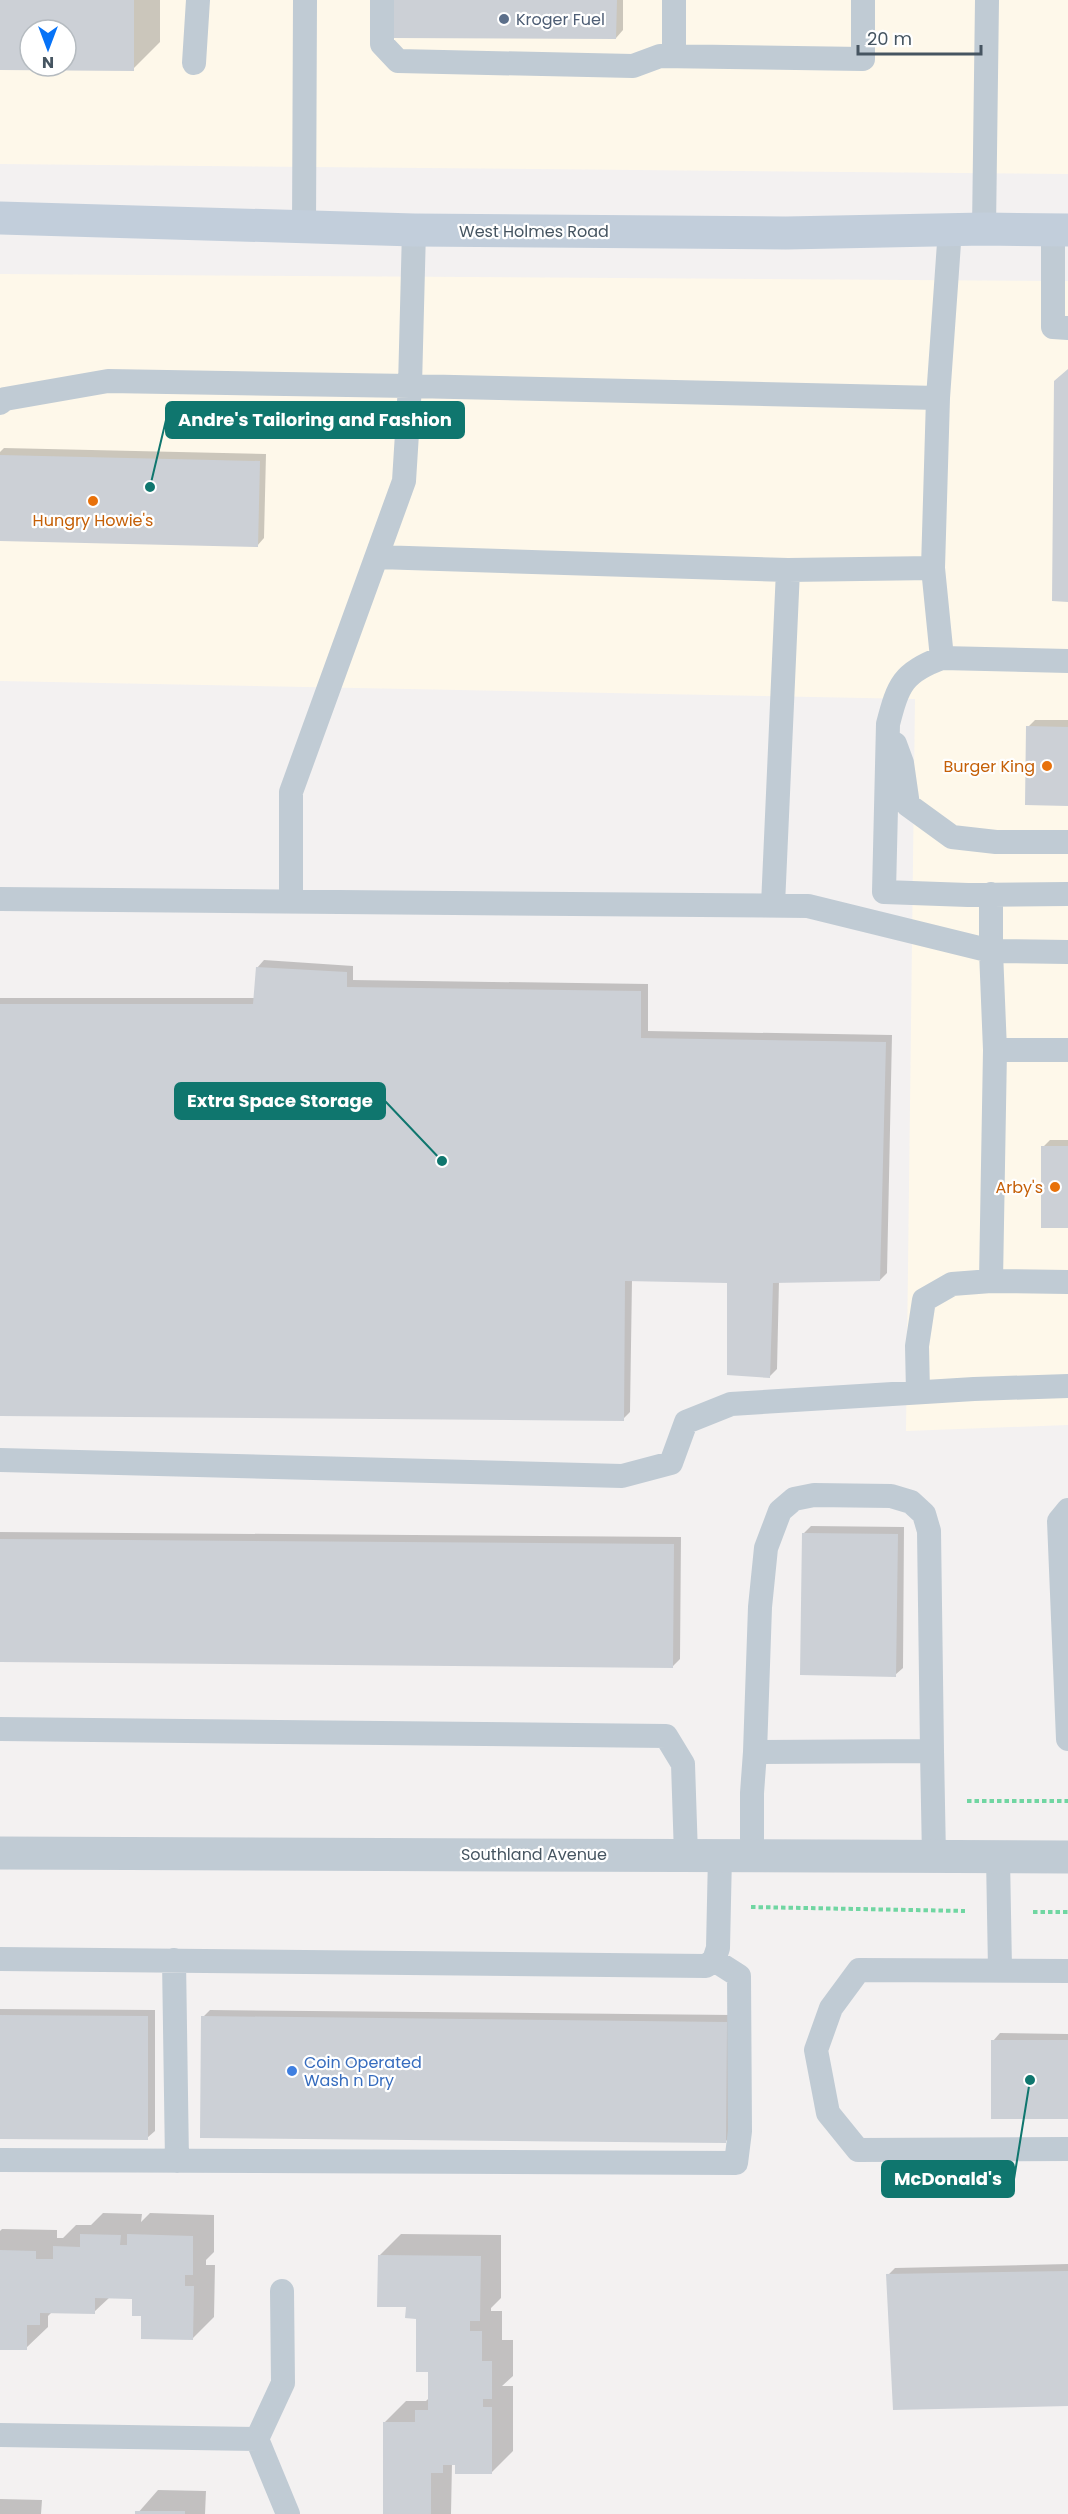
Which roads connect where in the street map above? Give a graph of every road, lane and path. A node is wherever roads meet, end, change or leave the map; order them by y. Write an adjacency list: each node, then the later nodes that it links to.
1 (198, 0): 8 (lane)
2 (305, 0): 10 (lane)
3 (382, 0): 7 (lane)
4 (674, 0): 7 (lane)
5 (863, 0): 7 (lane)
6 (987, 0): 12 (lane)
7 (674, 56)
8 (194, 63)
9 (0, 218): 10 (street, West Holmes Road)
10 (304, 229): 13 (street, West Holmes Road)
11 (950, 229): 12 (street, West Holmes Road); 13 (street, West Holmes Road); 17 (lane)
12 (984, 229): 14 (street, West Holmes Road)
13 (414, 230): 16 (lane)
14 (1060, 230): 15 (lane)
15 (1068, 327)
16 (410, 386): 17 (lane); 18 (lane); 19 (lane)
17 (939, 398): 20 (lane)
18 (0, 403)
19 (377, 557): 21 (lane); 29 (lane)
20 (933, 568): 21 (lane); 22 (lane)
21 (788, 570): 30 (lane)
22 (942, 658): 23 (lane); 24 (lane)
23 (1068, 661)
24 (888, 724): 25 (lane); 26 (lane)
25 (1068, 842)
26 (991, 894): 27 (lane); 31 (lane)
27 (1068, 894)
28 (0, 898): 29 (lane)
29 (291, 901): 30 (lane)
30 (773, 905): 31 (lane)
31 (991, 951): 32 (lane); 33 (lane)
32 (1068, 952)
33 (995, 1050): 34 (lane); 35 (lane)
34 (1068, 1050)
35 (991, 1281): 36 (lane); 38 (lane)
36 (1068, 1282)
37 (1068, 1386): 38 (lane)
38 (918, 1392): 39 (lane)
39 (0, 1460)
40 (1068, 1510): 42 (lane)
41 (0, 1729): 48 (lane)
42 (1068, 1739)
43 (932, 1751): 44 (lane); 44 (lane); 45 (lane)
44 (755, 1752): 50 (lane)
45 (933, 1801): 46 (path); 51 (lane)
46 (1068, 1801)
47 (0, 1853): 48 (street, Southland Avenue)
48 (687, 1855): 49 (street, Southland Avenue)
49 (720, 1855): 50 (street, Southland Avenue); 54 (lane)
50 (752, 1855): 51 (street, Southland Avenue)
51 (934, 1857): 52 (street, Southland Avenue)
52 (998, 1857): 53 (street, Southland Avenue); 55 (lane)
53 (1068, 1857)
54 (718, 1907): 55 (path); 59 (lane)
55 (999, 1911): 56 (path); 60 (lane)
56 (1068, 1912)
57 (0, 1959): 58 (lane)
58 (174, 1960): 59 (lane); 64 (lane)
59 (714, 1960): 64 (lane)
60 (1000, 1969): 61 (lane); 62 (lane)
61 (1068, 1971)
62 (1068, 2149)
63 (0, 2160): 64 (lane)
64 (177, 2161)
65 (282, 2291): 67 (lane)
66 (0, 2435): 67 (lane)
67 (257, 2439): 68 (lane)
68 (288, 2514)

